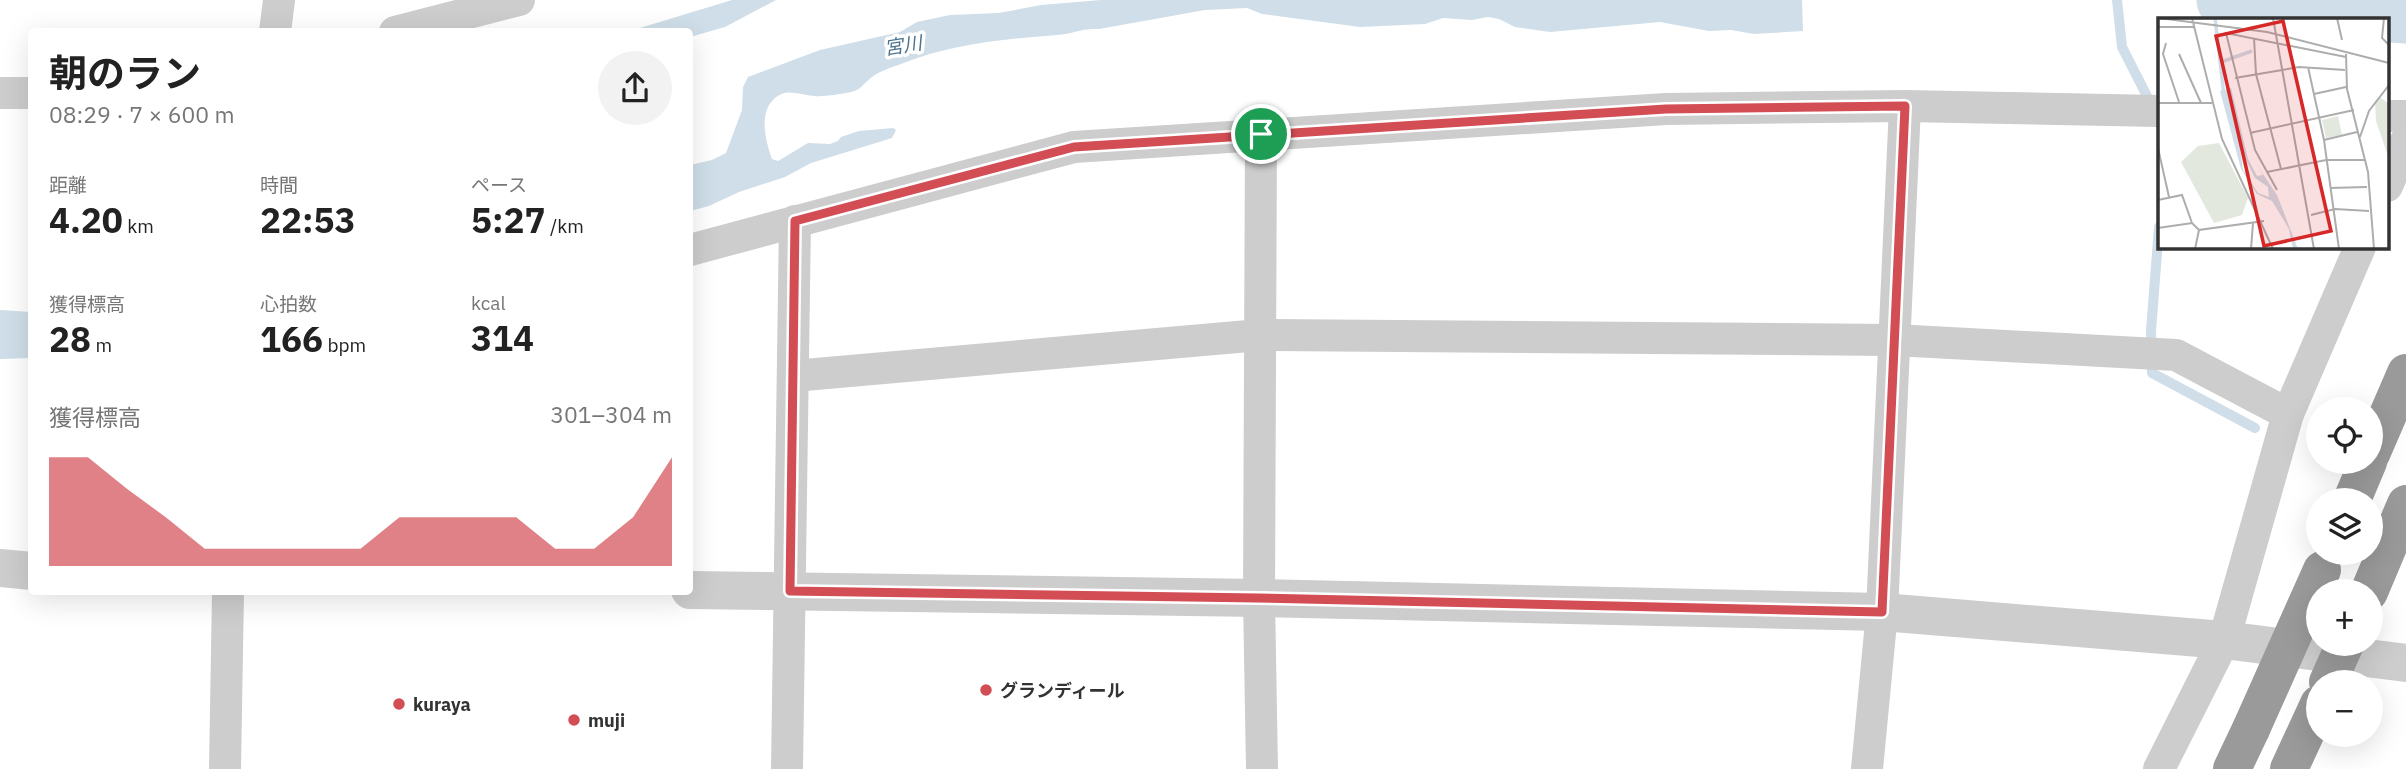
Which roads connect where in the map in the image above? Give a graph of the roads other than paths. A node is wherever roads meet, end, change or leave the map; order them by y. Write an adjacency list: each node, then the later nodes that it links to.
1 (279, 0): 3 (street)
2 (519, 0): 4 (street)
3 (276, 28)
4 (410, 28)
5 (0, 93): 6 (street)
6 (28, 93)
7 (1905, 106): 8 (street); 11 (street); 18 (street)
8 (2158, 111)
9 (2388, 116): 10 (street)
10 (2406, 116)
11 (1261, 134): 14 (street); 17 (street)
12 (2406, 141): 13 (street)
13 (2388, 184)
14 (795, 221): 16 (street); 20 (street)
15 (2360, 248): 21 (street)
16 (693, 249)
17 (1260, 335): 18 (street); 20 (street); 31 (street)
18 (1894, 340): 21 (street); 32 (street)
19 (2406, 373): 22 (highway)
20 (793, 376): 29 (street)
21 (2288, 414): 33 (street)
22 (2383, 426)
23 (2406, 504): 27 (highway)
24 (2324, 565): 42 (highway, bridge)
25 (0, 568): 26 (street)
26 (28, 571)
27 (2374, 579)
28 (693, 590): 29 (street)
29 (790, 591): 31 (street); 38 (street)
30 (228, 595): 37 (street)
31 (1258, 598): 32 (street); 39 (street)
32 (1882, 612): 33 (street); 40 (street)
33 (2224, 640): 34 (street); 41 (street)
34 (2406, 663)
35 (2306, 732): 36 (highway)
36 (2295, 755)
37 (225, 769)
38 (787, 769)
39 (1262, 769)
40 (1867, 769)
41 (2159, 769)
42 (2232, 769)

